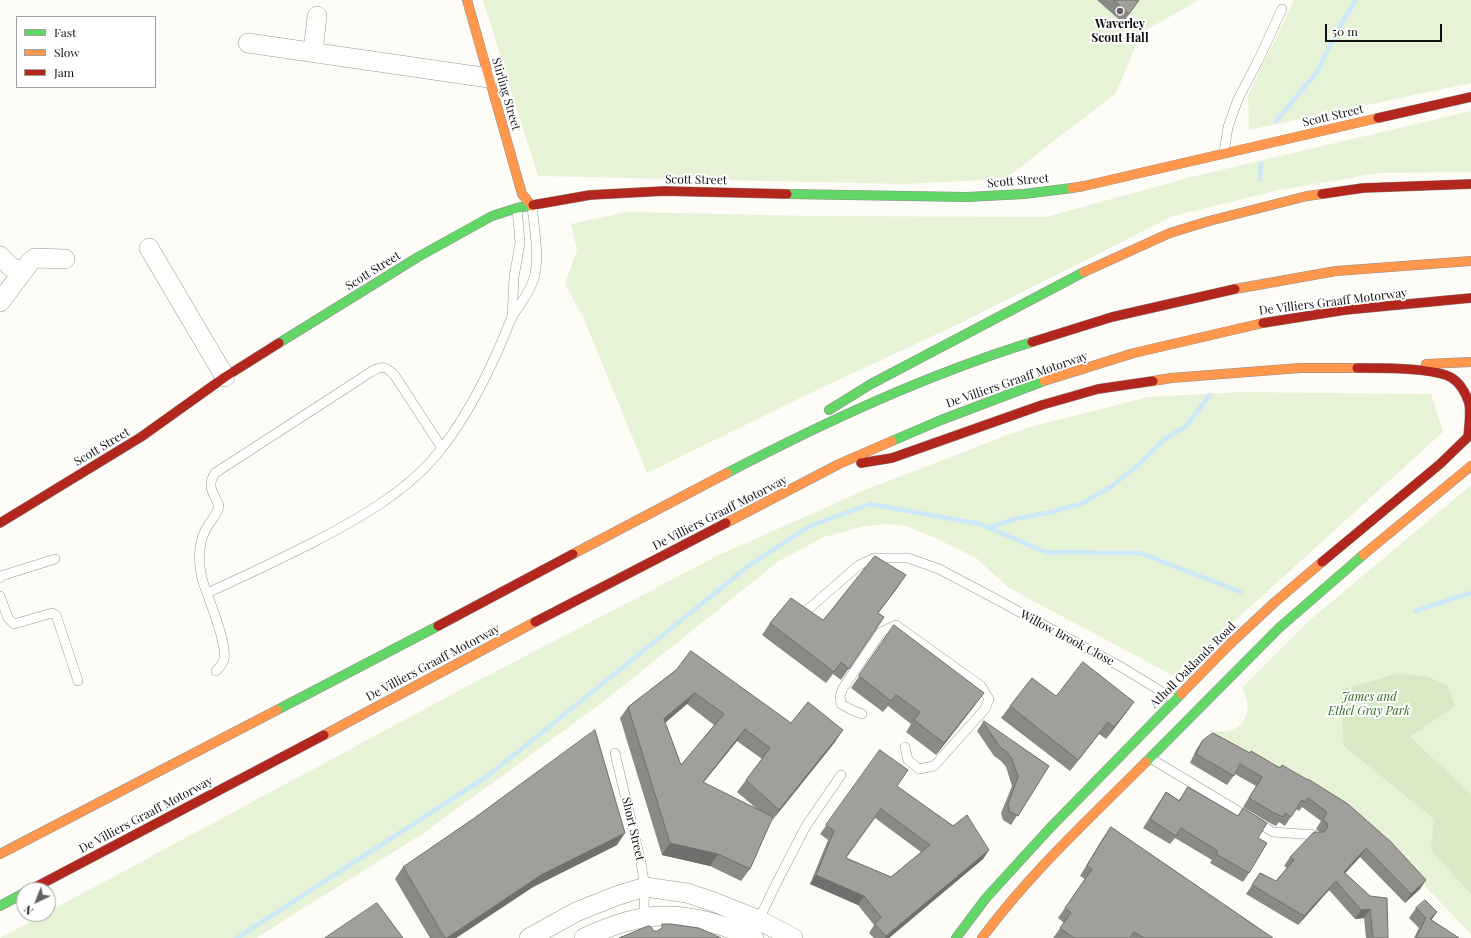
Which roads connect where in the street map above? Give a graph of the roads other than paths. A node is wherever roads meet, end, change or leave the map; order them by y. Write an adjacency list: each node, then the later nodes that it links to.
1 (467, 0): 6 (main road, Stirling Street)
2 (1282, 9): 8 (lane)
3 (317, 16): 5 (street)
4 (248, 43): 5 (street)
5 (313, 52): 6 (street)
6 (489, 78): 10 (main road, Stirling Street)
7 (1471, 97): 8 (main road, Scott Street)
8 (1224, 154): 11 (main road, Scott Street)
9 (1471, 184): 25 (main road)
10 (522, 194): 11 (main road, Stirling Street); 12 (main road)
11 (532, 206): 12 (main road, Scott Street); 19 (lane)
12 (518, 208): 19 (lane); 22 (main road, Scott Street)
13 (149, 248): 22 (street)
14 (65, 259): 16 (street)
15 (1471, 261): 25 (main road)
16 (9, 267): 18 (street)
17 (1471, 298): 26 (main road, De Villiers Graaff Motorway)
18 (0, 302)
19 (512, 318): 24 (lane)
20 (1471, 362): 21 (main road)
21 (1376, 368): 23 (main road); 26 (main road)
22 (225, 377): 28 (main road, Scott Street)
23 (1470, 435): 36 (main road, Atholl Oaklands Road)
24 (442, 448): 31 (lane); 31 (lane)
25 (760, 456): 43 (main road)
26 (839, 464): 44 (main road, De Villiers Graaff Motorway)
27 (1471, 466): 36 (main road, Atholl Oaklands Road)
28 (0, 523)
29 (55, 559): 30 (lane)
30 (0, 578)
31 (207, 593): 34 (lane)
32 (0, 599): 35 (lane)
33 (805, 612): 36 (lane, Willow Brook Close)
34 (216, 671)
35 (78, 681)
36 (1183, 706): 40 (main road, Atholl Oaklands Road); 53 (main road, Atholl Oaklands Road)
37 (862, 714): 38 (lane)
38 (905, 747)
39 (615, 753): 47 (lane, Short Street)
40 (1149, 758): 42 (lane); 54 (main road, Atholl Oaklands Road)
41 (841, 775): 48 (lane)
42 (1316, 835)
43 (0, 854)
44 (45, 882)
45 (16, 897): 46 (main road)
46 (0, 906)
47 (645, 910): 48 (street); 49 (street); 50 (street); 51 (street)
48 (759, 920): 49 (lane); 52 (street)
49 (752, 937)
50 (529, 938)
51 (584, 938)
52 (794, 938)
53 (956, 938)
54 (982, 938)

